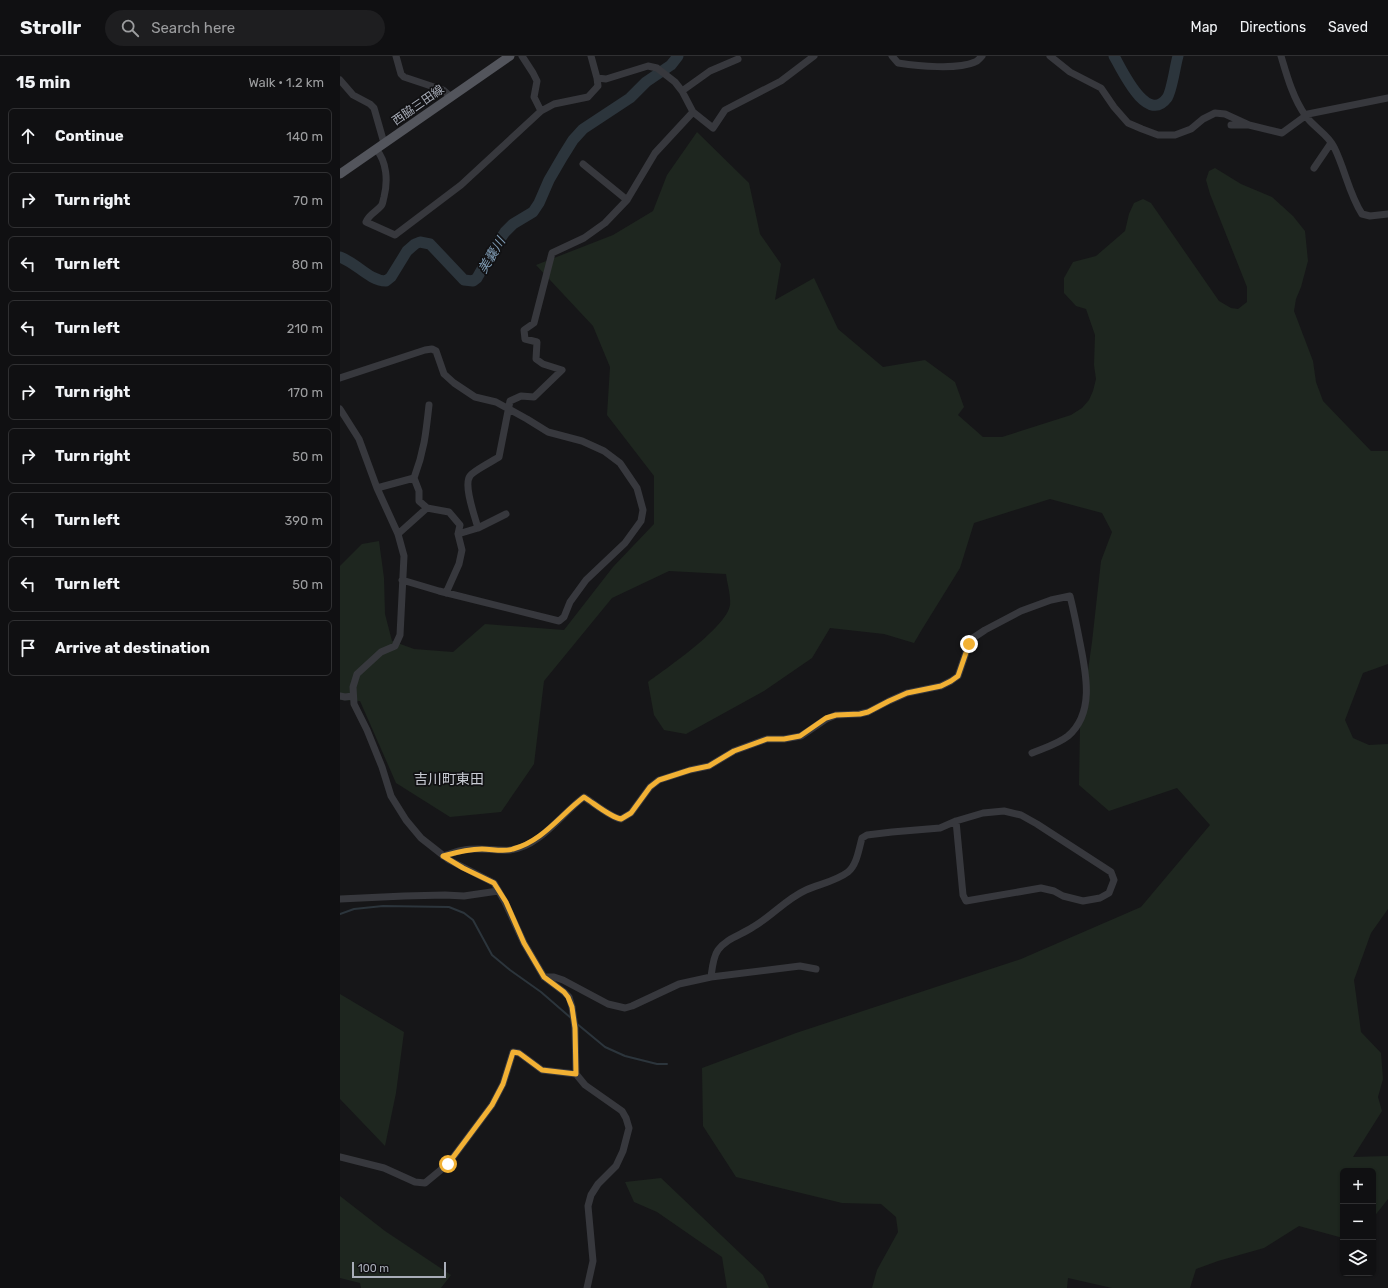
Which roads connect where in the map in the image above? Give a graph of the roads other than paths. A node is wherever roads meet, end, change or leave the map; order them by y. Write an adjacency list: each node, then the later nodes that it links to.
1 (396, 56): 14 (street)
2 (510, 56): 14 (main road, 西脇三田線)
3 (522, 56): 16 (street)
4 (591, 56): 11 (street)
5 (814, 56): 17 (street)
6 (892, 56): 7 (street)
7 (982, 56)
8 (1050, 56): 20 (street)
9 (1281, 56): 18 (street)
10 (738, 59): 13 (street)
11 (597, 78): 13 (street); 16 (street)
12 (340, 80): 21 (street)
13 (682, 91): 17 (street)
14 (451, 97): 21 (main road, 西脇三田線)
15 (1388, 98): 18 (street)
16 (541, 111): 23 (street)
17 (692, 112): 27 (street)
18 (1305, 116): 20 (street); 22 (street)
19 (1232, 124): 20 (street)
20 (1249, 125)
21 (384, 143): 23 (main road, 西脇三田線)
22 (1331, 143): 25 (street); 28 (street)
23 (376, 149): 26 (main road, 西脇三田線)
24 (583, 164): 27 (street)
25 (1314, 168)
26 (340, 174)
27 (627, 200): 31 (street)
28 (1388, 214)
29 (340, 378): 31 (street)
30 (429, 405): 33 (street)
31 (508, 408): 37 (street); 41 (street)
32 (340, 410): 34 (street)
33 (414, 478): 34 (street); 35 (street)
34 (377, 488): 38 (street)
35 (427, 508): 38 (street); 39 (street)
36 (506, 514): 37 (street)
37 (478, 528): 39 (street)
38 (398, 534): 40 (street)
39 (458, 534): 41 (street)
40 (402, 580): 41 (street); 43 (street)
41 (446, 593)
42 (340, 696): 43 (street)
43 (353, 696): 46 (street)
44 (1032, 753): 46 (street)
45 (956, 821): 45 (street); 51 (street)
46 (443, 856): 47 (street)
47 (498, 891): 48 (street); 50 (street)
48 (340, 899)
49 (816, 969): 51 (street)
50 (544, 977): 51 (street); 52 (street)
51 (711, 977)
52 (576, 1074): 53 (street); 54 (street)
53 (340, 1157)
54 (587, 1288)

